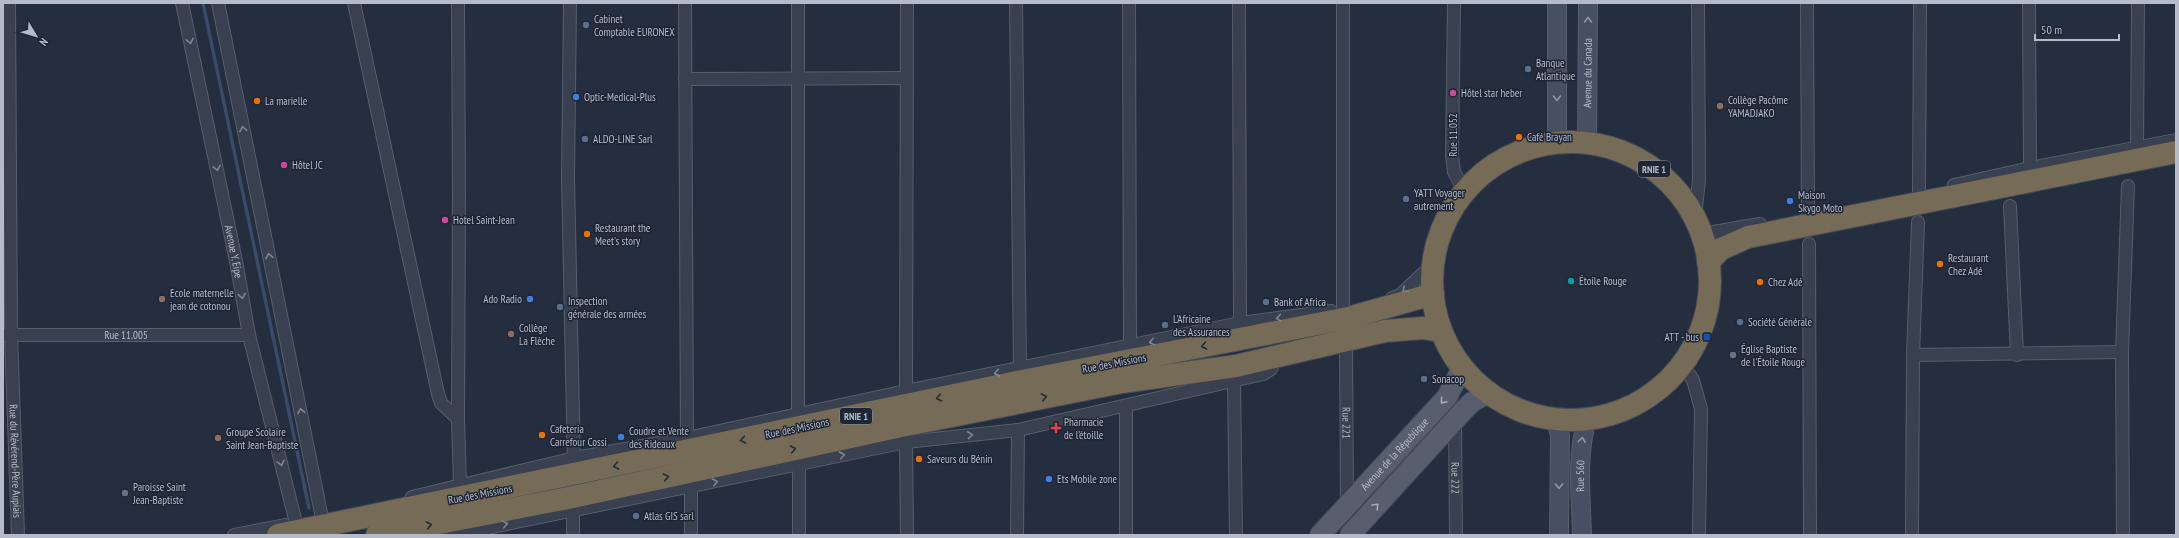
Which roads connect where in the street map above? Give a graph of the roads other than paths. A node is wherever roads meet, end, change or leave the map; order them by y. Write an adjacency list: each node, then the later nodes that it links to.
1 (9, 3): 45 (street, Rue du Révérend-Père Aupiais)
2 (182, 3): 46 (street, Avenue Y. Eipe, one-way to 46)
3 (218, 3): 74 (street, one-way to 3)
4 (354, 3): 61 (street)
5 (458, 3): 61 (street)
6 (570, 3): 69 (street)
7 (685, 3): 24 (street)
8 (798, 3): 22 (street)
9 (907, 3): 23 (street)
10 (1016, 3): 54 (street)
11 (1129, 3): 48 (street)
12 (1239, 3): 43 (street)
13 (1343, 3): 42 (street)
14 (1454, 3): 32 (street, Rue 11.052)
15 (1557, 3): 26 (main road, one-way to 26)
16 (1588, 3): 27 (main road, Avenue du Canada, one-way to 16)
17 (1698, 3): 37 (street)
18 (1807, 3): 35 (street)
19 (1920, 3): 33 (street)
20 (2029, 3): 30 (street)
21 (2138, 3): 28 (street)
22 (798, 78): 23 (street); 24 (street); 60 (street)
23 (906, 78): 57 (street)
24 (685, 79): 66 (street)
25 (2176, 140): 28 (street)
26 (1557, 143): 27 (highway, RNIE 1); 32 (highway, RNIE 1)
27 (1587, 143): 37 (highway, RNIE 1)
28 (2137, 148): 30 (street)
29 (2176, 152): 39 (highway)
30 (2030, 168): 33 (street)
31 (2128, 186): 49 (street)
32 (1465, 192): 40 (highway, RNIE 1)
33 (1919, 193): 35 (street)
34 (2010, 206): 51 (street)
35 (1808, 216): 37 (street)
36 (1918, 222): 50 (street)
37 (1698, 225): 39 (highway, RNIE 1)
38 (1809, 244): 94 (street)
39 (1708, 262): 53 (highway, RNIE 1)
40 (1433, 264): 41 (highway, RNIE 1); 42 (street, one-way to 42)
41 (1433, 294): 44 (highway, RNIE 1); 69 (highway, Rue des Missions / RNIE 1, one-way to 69)
42 (1343, 309): 43 (street, one-way to 43)
43 (1240, 323): 48 (street, one-way to 48)
44 (1441, 331): 47 (highway, Rue des Missions / RNIE 1); 55 (highway, RNIE 1)
45 (7, 335): 46 (street, Rue 11.005); 77 (street, Rue du Révérend-Père Aupiais)
46 (249, 335): 75 (street, Avenue Y. Eipe, one-way to 75)
47 (1346, 340): 52 (highway, Rue des Missions / RNIE 1); 73 (street, Rue 221)
48 (1130, 347): 54 (street)
49 (2122, 352): 51 (street); 96 (street)
50 (1913, 355): 51 (street); 95 (street)
51 (2017, 355)
52 (1276, 357): 56 (street); 72 (highway, Rue des Missions / RNIE 1, one-way to 52)
53 (1682, 364): 63 (highway, RNIE 1); 93 (street)
54 (1020, 368): 57 (street, one-way to 57)
55 (1462, 368): 58 (highway, RNIE 1); 73 (main road, Avenue de la République, one-way to 73)
56 (1234, 380): 59 (street); 87 (street)
57 (906, 390): 60 (street)
58 (1488, 393): 62 (highway, RNIE 1); 64 (main road, Avenue de la République)
59 (1126, 406): 65 (street); 86 (street)
60 (798, 413): 66 (street)
61 (458, 419): 70 (street)
62 (1556, 419): 63 (highway, RNIE 1); 91 (main road, Rue 560, one-way to 91)
63 (1587, 419): 92 (main road, Rue 560, one-way to 63)
64 (1455, 420): 89 (main road, Avenue de la République, one-way to 64); 90 (street, Rue 222)
65 (1018, 430): 67 (street, one-way to 65); 85 (street)
66 (687, 438): 69 (street)
67 (906, 442): 68 (street, one-way to 67); 84 (street)
68 (798, 464): 71 (street, one-way to 68); 83 (street)
69 (574, 467): 70 (street); 72 (street); 79 (highway, Rue des Missions / RNIE 1)
70 (460, 485): 74 (street)
71 (691, 487): 72 (street); 82 (street)
72 (573, 503): 76 (street, one-way to 72); 80 (highway, Rue des Missions / RNIE 1, one-way to 72); 81 (street)
73 (1348, 506): 88 (main road, Avenue de la République)
74 (322, 518): 75 (street)
75 (296, 523): 78 (street)
76 (459, 534)
77 (18, 535)
78 (234, 535)
79 (278, 535)
80 (377, 535)
81 (574, 535)
82 (691, 535)
83 (799, 535)
84 (907, 535)
85 (1018, 535)
86 (1126, 535)
87 (1236, 535)
88 (1320, 535)
89 (1350, 535)
90 (1456, 535)
91 (1559, 535)
92 (1582, 535)
93 (1699, 535)
94 (1810, 535)
95 (1912, 535)
96 (2123, 535)

